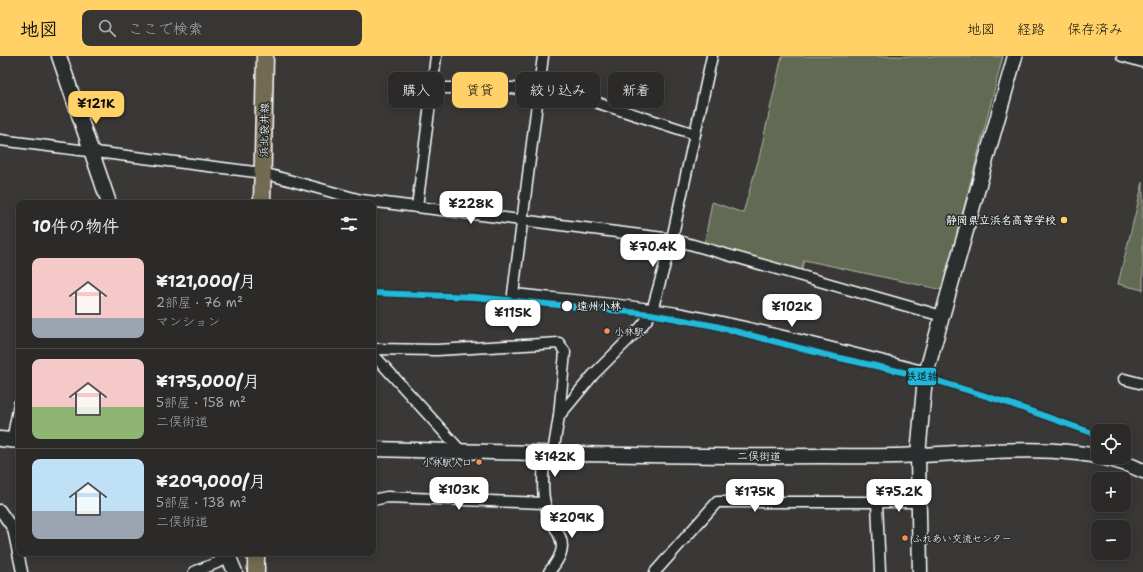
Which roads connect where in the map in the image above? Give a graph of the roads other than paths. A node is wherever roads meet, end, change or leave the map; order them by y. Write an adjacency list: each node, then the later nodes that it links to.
1 (59, 56): 18 (street)
2 (265, 56): 19 (main road, 浜北袋井線)
3 (436, 56): 9 (street)
4 (543, 56): 10 (street)
5 (712, 56): 16 (street)
6 (1015, 56): 28 (street)
7 (1122, 56): 8 (street)
8 (1143, 62)
9 (434, 72)
10 (541, 72)
11 (444, 88): 12 (street)
12 (516, 89)
13 (600, 104): 16 (street)
14 (429, 108): 24 (street)
15 (536, 108): 25 (street)
16 (695, 134): 26 (street)
17 (0, 140): 18 (street)
18 (92, 152): 19 (street); 20 (street)
19 (263, 173): 21 (main road, 浜北袋井線); 22 (street)
20 (108, 200)
21 (262, 200)
22 (361, 200)
23 (376, 202): 24 (street)
24 (417, 207): 25 (street)
25 (522, 220): 26 (street); 27 (street)
26 (672, 239): 27 (street); 28 (street)
27 (652, 310): 31 (street); 35 (street)
28 (942, 316): 31 (street)
29 (376, 349): 35 (street)
30 (376, 357): 38 (street)
31 (926, 372): 40 (street)
32 (1124, 379): 33 (street)
33 (1143, 384)
34 (16, 416): 36 (street)
35 (560, 416): 39 (street)
36 (10, 440)
37 (376, 449): 38 (street, 二俣街道)
38 (461, 451): 39 (street, 二俣街道)
39 (548, 453): 40 (street, 二俣街道); 44 (street)
40 (918, 455): 41 (street, 二俣街道); 43 (street)
41 (1143, 471)
42 (376, 499): 44 (street)
43 (919, 502): 45 (street); 59 (street)
44 (544, 503): 56 (street)
45 (877, 503): 57 (street); 58 (street)
46 (0, 510): 47 (street)
47 (16, 543)
48 (19, 556): 52 (street)
49 (226, 556): 53 (street)
50 (228, 556): 54 (street)
51 (256, 556): 55 (main road)
52 (22, 572)
53 (194, 572)
54 (235, 572)
55 (256, 572)
56 (549, 572)
57 (655, 572)
58 (880, 572)
59 (920, 572)

